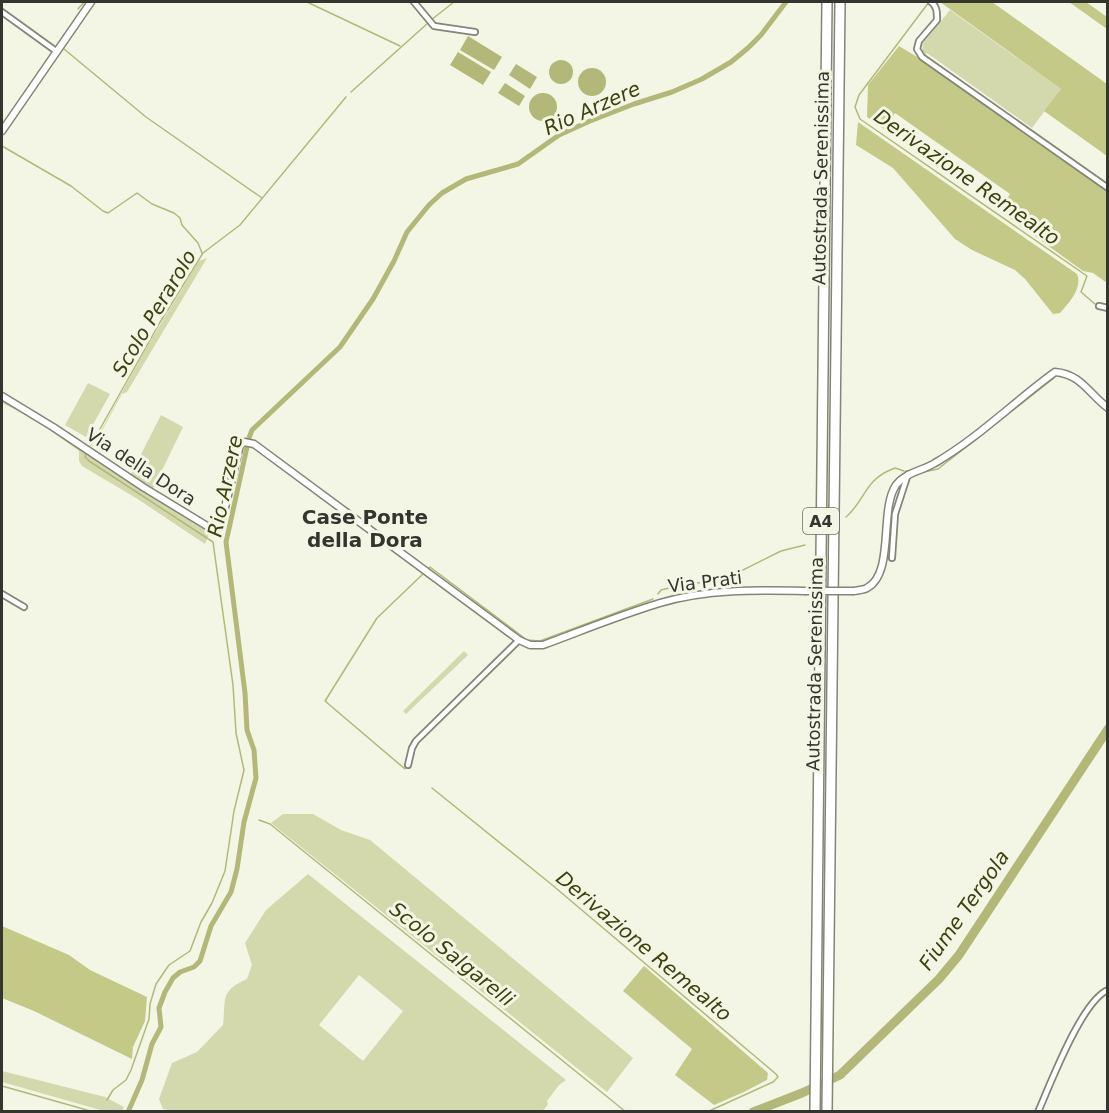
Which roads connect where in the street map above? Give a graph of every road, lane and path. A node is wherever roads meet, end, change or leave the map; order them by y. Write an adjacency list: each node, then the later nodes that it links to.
1 (91, 2): 8 (street)
2 (414, 2): 7 (street)
3 (827, 2): 23 (highway, Autostrada Serenissima / A4)
4 (840, 2): 24 (highway, Autostrada Serenissima / A4)
5 (933, 3): 10 (street)
6 (2, 12): 8 (street)
7 (475, 32)
8 (56, 51): 9 (street)
9 (2, 131)
10 (1107, 188)
11 (1100, 306): 12 (street)
12 (1107, 308)
13 (2, 396): 15 (street, Via della Dora)
14 (1107, 408): 16 (street)
15 (248, 442): 20 (street, Via Prati)
16 (908, 474): 17 (street); 20 (street, Via Prati, bridge)
17 (892, 558)
18 (2, 594): 19 (street)
19 (24, 607)
20 (519, 640): 21 (street)
21 (408, 765)
22 (1107, 990): 25 (street)
23 (815, 1112)
24 (827, 1112)
25 (1038, 1112)

